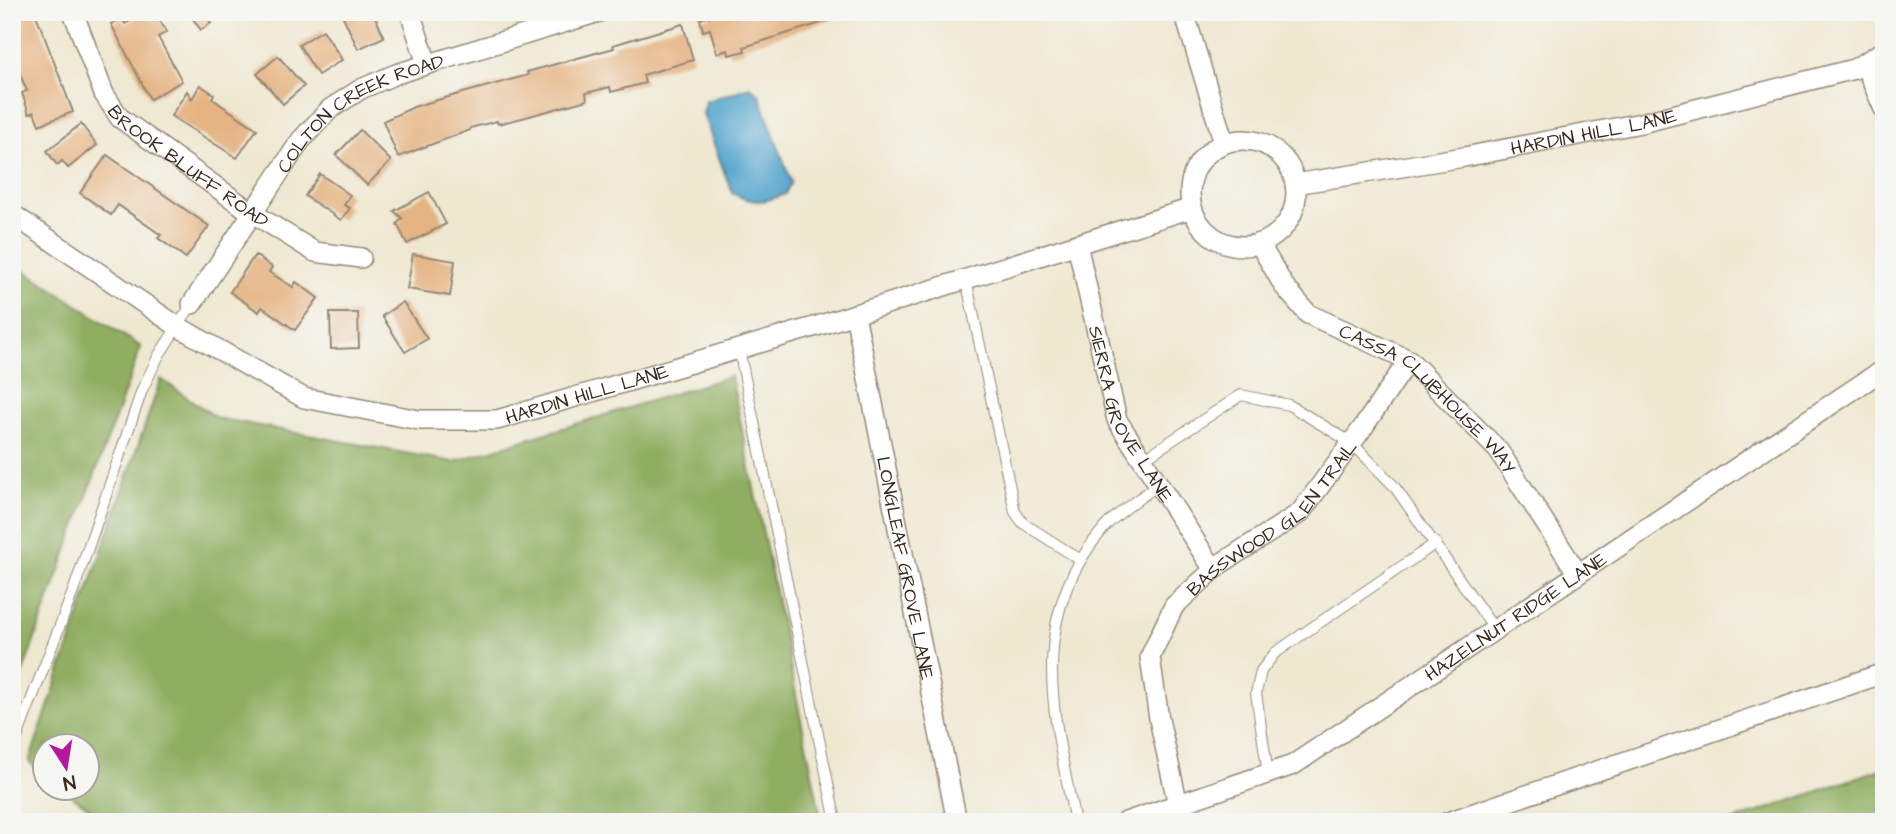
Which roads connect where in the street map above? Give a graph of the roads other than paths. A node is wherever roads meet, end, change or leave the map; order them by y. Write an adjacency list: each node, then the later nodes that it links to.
1 (73, 12): 12 (street, BROOK BLUFF ROAD)
2 (410, 12): 7 (street)
3 (599, 12): 7 (street, COLTON CREEK ROAD)
4 (1184, 12): 9 (street)
5 (1884, 51): 6 (street, HARDIN HILL LANE)
6 (1864, 63): 8 (street); 10 (street, HARDIN HILL LANE)
7 (427, 64): 12 (street, COLTON CREEK ROAD)
8 (1884, 109)
9 (1224, 143): 10 (street); 11 (street)
10 (1295, 184): 14 (street)
11 (1192, 208): 14 (street); 15 (street, HARDIN HILL LANE)
12 (251, 212): 16 (street, BROOK BLUFF ROAD); 18 (street, COLTON CREEK ROAD)
13 (12, 214): 20 (street, HARDIN HILL LANE)
14 (1259, 243): 22 (street, CASSA CLUBHOUSE WAY)
15 (1077, 244): 17 (street, HARDIN HILL LANE); 25 (street, SIERRA GROVE LANE)
16 (361, 258)
17 (965, 279): 19 (street, HARDIN HILL LANE); 28 (lane)
18 (192, 304): 20 (lane)
19 (855, 314): 21 (street, HARDIN HILL LANE); 37 (street, LONGLEAF GROVE LANE)
20 (177, 326): 21 (street, HARDIN HILL LANE); 33 (lane)
21 (739, 349): 36 (lane)
22 (1409, 360): 24 (street, BASSWOOD GLEN TRAIL); 30 (street, CASSA CLUBHOUSE WAY)
23 (1884, 369): 30 (street, HAZELNUT RIDGE LANE)
24 (1352, 443): 25 (lane); 27 (lane); 29 (street, BASSWOOD GLEN TRAIL)
25 (1142, 460): 26 (street, SIERRA GROVE LANE)
26 (1158, 485): 28 (lane); 29 (street, SIERRA GROVE LANE)
27 (1436, 543): 31 (lane); 34 (lane)
28 (1079, 559): 38 (lane)
29 (1214, 570): 35 (street, BASSWOOD GLEN TRAIL)
30 (1578, 574): 31 (street, HAZELNUT RIDGE LANE)
31 (1495, 630): 34 (street, HAZELNUT RIDGE LANE)
32 (1884, 673): 40 (street)
33 (12, 750)
34 (1268, 774): 35 (street, HAZELNUT RIDGE LANE)
35 (1178, 805): 39 (street, HAZELNUT RIDGE LANE)
36 (836, 822)
37 (957, 822)
38 (1075, 822)
39 (1126, 822)
40 (1448, 822)

